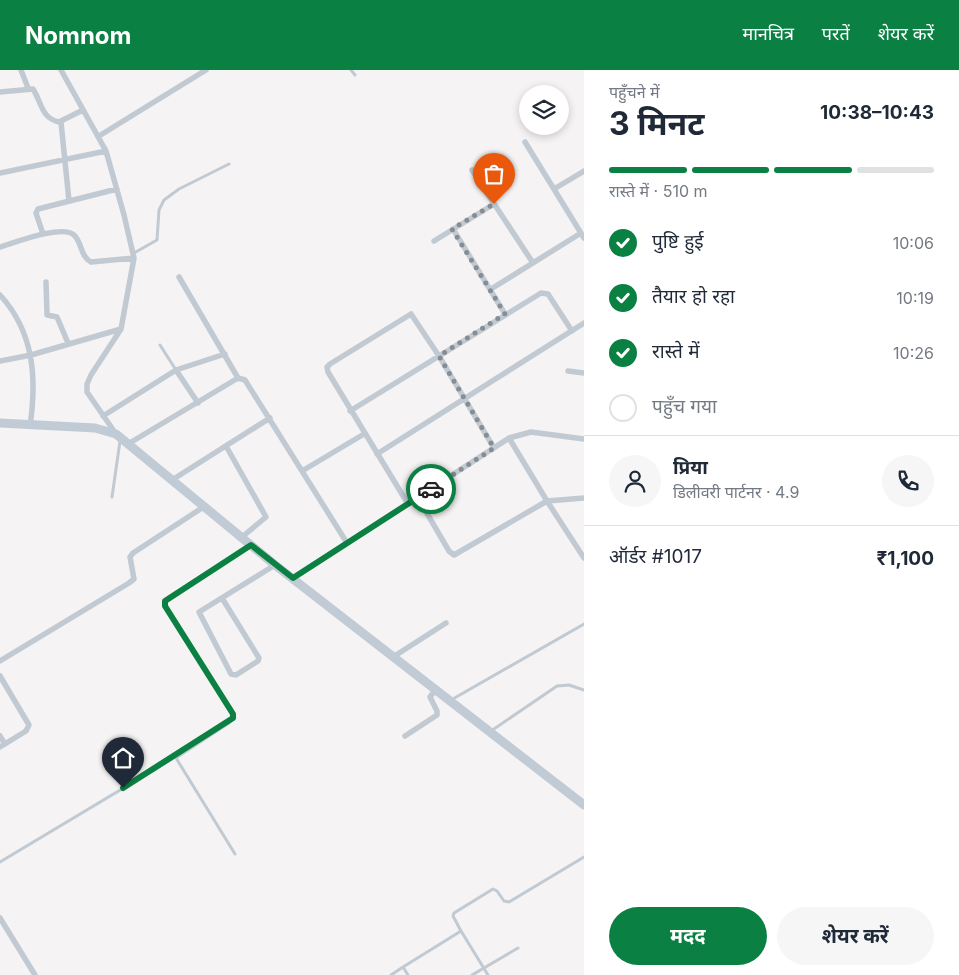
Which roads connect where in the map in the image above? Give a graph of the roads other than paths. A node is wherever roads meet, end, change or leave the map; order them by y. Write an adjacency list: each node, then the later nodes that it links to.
1 (21, 70): 6 (street)
2 (61, 70): 8 (street)
3 (206, 70): 10 (street)
4 (351, 70): 5 (lane)
5 (355, 75)
6 (28, 88): 7 (street); 9 (street)
7 (0, 92)
8 (83, 110): 9 (street); 10 (street)
9 (61, 122): 13 (street)
10 (99, 136): 12 (street)
11 (525, 142): 19 (street)
12 (106, 151): 13 (street); 18 (street)
13 (65, 160): 17 (street); 20 (street)
14 (229, 164): 27 (lane)
15 (472, 170): 21 (street)
16 (584, 171): 19 (street)
17 (0, 173)
18 (117, 189): 20 (street); 27 (street)
19 (554, 189): 24 (street)
20 (70, 201): 23 (street)
21 (494, 204): 22 (street); 28 (street)
22 (452, 229): 25 (street); 31 (street)
23 (43, 234): 26 (street); 27 (street)
24 (583, 235): 28 (street)
25 (434, 241)
26 (0, 247)
27 (133, 255): 35 (street)
28 (533, 264): 31 (street)
29 (179, 277): 39 (street)
30 (46, 282): 37 (street)
31 (491, 289): 33 (street)
32 (0, 295): 40 (street)
33 (505, 314): 36 (street); 41 (street)
34 (584, 323): 36 (street)
35 (121, 328): 37 (street); 50 (street)
36 (572, 331): 47 (street)
37 (68, 344): 40 (street)
38 (160, 345): 43 (lane)
39 (225, 354): 43 (street); 46 (street)
40 (31, 355): 42 (street); 53 (street)
41 (439, 356): 47 (street); 49 (street); 49 (street)
42 (0, 361)
43 (176, 370): 48 (street); 50 (street)
44 (568, 371): 45 (street)
45 (584, 373)
46 (238, 378): 48 (street); 51 (street)
47 (464, 400): 59 (street); 60 (street)
48 (198, 403): 55 (street)
49 (350, 411): 54 (street)
50 (103, 416): 55 (street)
51 (270, 418): 58 (street); 61 (street)
52 (0, 423): 53 (street)
53 (30, 426): 55 (street)
54 (364, 434): 60 (street); 61 (street)
55 (121, 438): 62 (street); 63 (lane)
56 (510, 438): 57 (street); 59 (street); 66 (street)
57 (584, 439)
58 (226, 446): 62 (street); 69 (street)
59 (494, 448): 64 (street)
60 (377, 454): 67 (street)
61 (302, 471): 70 (street)
62 (172, 480): 68 (street)
63 (112, 497)
64 (418, 498): 66 (street); 67 (street)
65 (584, 498): 66 (street)
66 (547, 501): 72 (street)
67 (408, 504): 70 (street)
68 (204, 506): 69 (street); 79 (street)
69 (242, 537): 71 (street)
70 (347, 543): 74 (street)
71 (251, 545): 73 (street); 88 (lane)
72 (584, 558)
73 (275, 565): 74 (street); 75 (street)
74 (293, 578): 78 (street)
75 (222, 598): 75 (street)
76 (446, 623): 78 (street)
77 (584, 624): 83 (lane)
78 (393, 657): 81 (street)
79 (0, 661)
80 (0, 676): 87 (street)
81 (436, 689): 83 (street); 86 (street)
82 (584, 690): 84 (lane)
83 (450, 700): 84 (street)
84 (490, 731): 89 (street)
85 (0, 736): 87 (street)
86 (405, 736)
87 (2, 746)
88 (177, 756): 90 (lane); 92 (lane)
89 (584, 805)
90 (235, 854)
91 (584, 857): 94 (lane)
92 (0, 862)
93 (0, 918): 98 (street)
94 (461, 931): 96 (lane); 97 (lane)
95 (518, 948): 97 (lane)
96 (404, 967): 99 (lane); 100 (lane)
97 (483, 968): 101 (lane); 102 (lane)
98 (35, 975)
99 (391, 975)
100 (408, 975)
101 (472, 975)
102 (488, 975)

